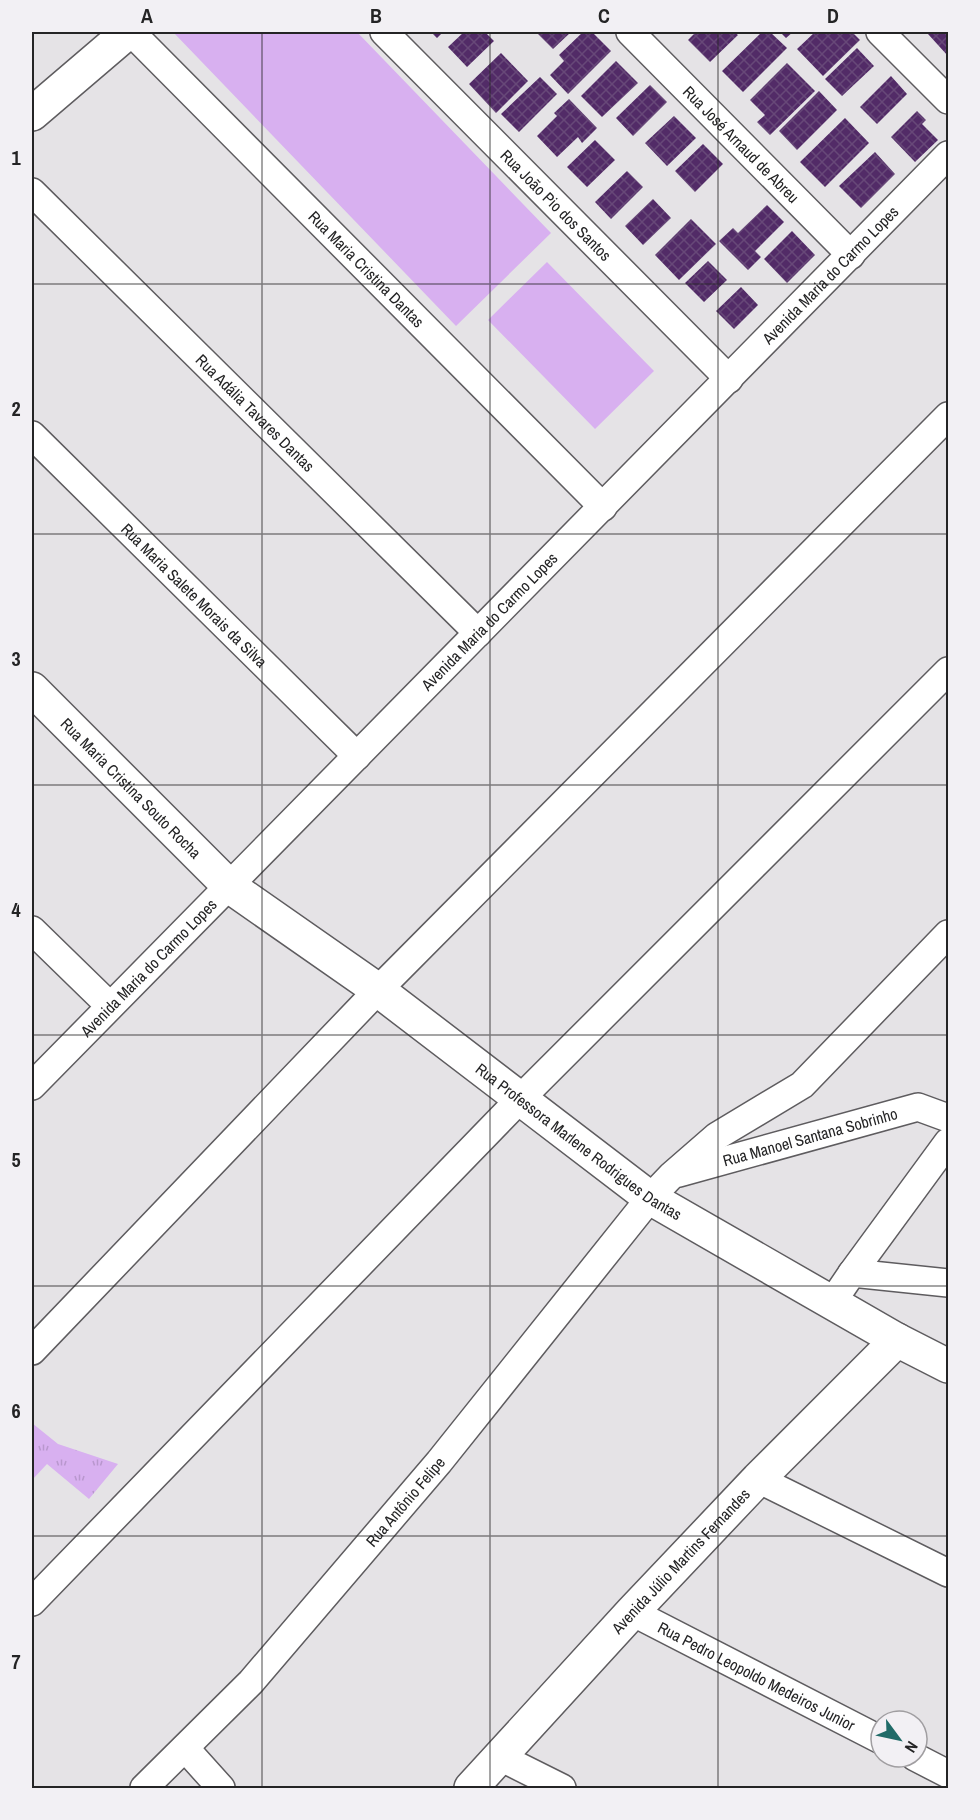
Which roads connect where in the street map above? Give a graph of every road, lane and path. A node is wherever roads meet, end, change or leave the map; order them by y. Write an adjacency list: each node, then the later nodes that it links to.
1 (130, 32): 6 (street); 13 (street, Rua Maria Cristina Dantas)
2 (384, 32): 10 (street, Rua João Pio dos Santos)
3 (630, 32): 9 (street, Rua José Arnaud de Abreu)
4 (880, 32): 5 (street)
5 (948, 100)
6 (32, 114)
7 (948, 155): 9 (street, Avenida Maria do Carmo Lopes)
8 (32, 192): 14 (street, Rua Adália Tavares Dantas)
9 (851, 255): 10 (street, Avenida Maria do Carmo Lopes)
10 (729, 379): 13 (street, Avenida Maria do Carmo Lopes)
11 (948, 417): 21 (street)
12 (32, 435): 17 (street, Rua Maria Salete Morais da Silva)
13 (603, 507): 14 (street, Avenida Maria do Carmo Lopes)
14 (478, 633): 17 (street, Avenida Maria do Carmo Lopes)
15 (948, 671): 24 (street)
16 (32, 689): 18 (street, Rua Maria Cristina Souto Rocha)
17 (357, 756): 18 (street, Avenida Maria do Carmo Lopes)
18 (229, 886): 21 (street, Rua Professora Marlene Rodrigues Dantas); 22 (street, Avenida Maria do Carmo Lopes)
19 (32, 930): 22 (street)
20 (948, 934): 27 (street, Rua Antônio Felipe)
21 (378, 990): 24 (street, Rua Professora Marlene Rodrigues Dantas); 32 (street)
22 (110, 1006): 23 (street, Avenida Maria do Carmo Lopes)
23 (32, 1086)
24 (521, 1098): 27 (street, Rua Professora Marlene Rodrigues Dantas); 36 (street)
25 (948, 1118): 27 (street, Rua Manoel Santana Sobrinho)
26 (948, 1142): 28 (street)
27 (660, 1187): 30 (street, Rua Professora Marlene Rodrigues Dantas); 39 (street, Rua Antônio Felipe)
28 (852, 1273): 29 (street); 30 (street)
29 (948, 1283)
30 (833, 1301): 31 (street, Rua Professora Marlene Rodrigues Dantas)
31 (897, 1340): 33 (street, Rua Professora Marlene Rodrigues Dantas); 34 (street, Avenida Júlio Martins Fernandes)
32 (32, 1351)
33 (948, 1366)
34 (758, 1479): 35 (street); 37 (street, Avenida Júlio Martins Fernandes)
35 (948, 1573)
36 (32, 1602)
37 (632, 1612): 38 (street, Rua Pedro Leopoldo Medeiros Junior); 40 (street, Avenida Júlio Martins Fernandes)
38 (869, 1734)
39 (185, 1748): 43 (street, Rua Antônio Felipe); 44 (street)
40 (500, 1757): 45 (street, Avenida Júlio Martins Fernandes); 46 (street)
41 (929, 1764): 42 (street)
42 (948, 1774)
43 (144, 1788)
44 (221, 1788)
45 (471, 1788)
46 (562, 1788)

